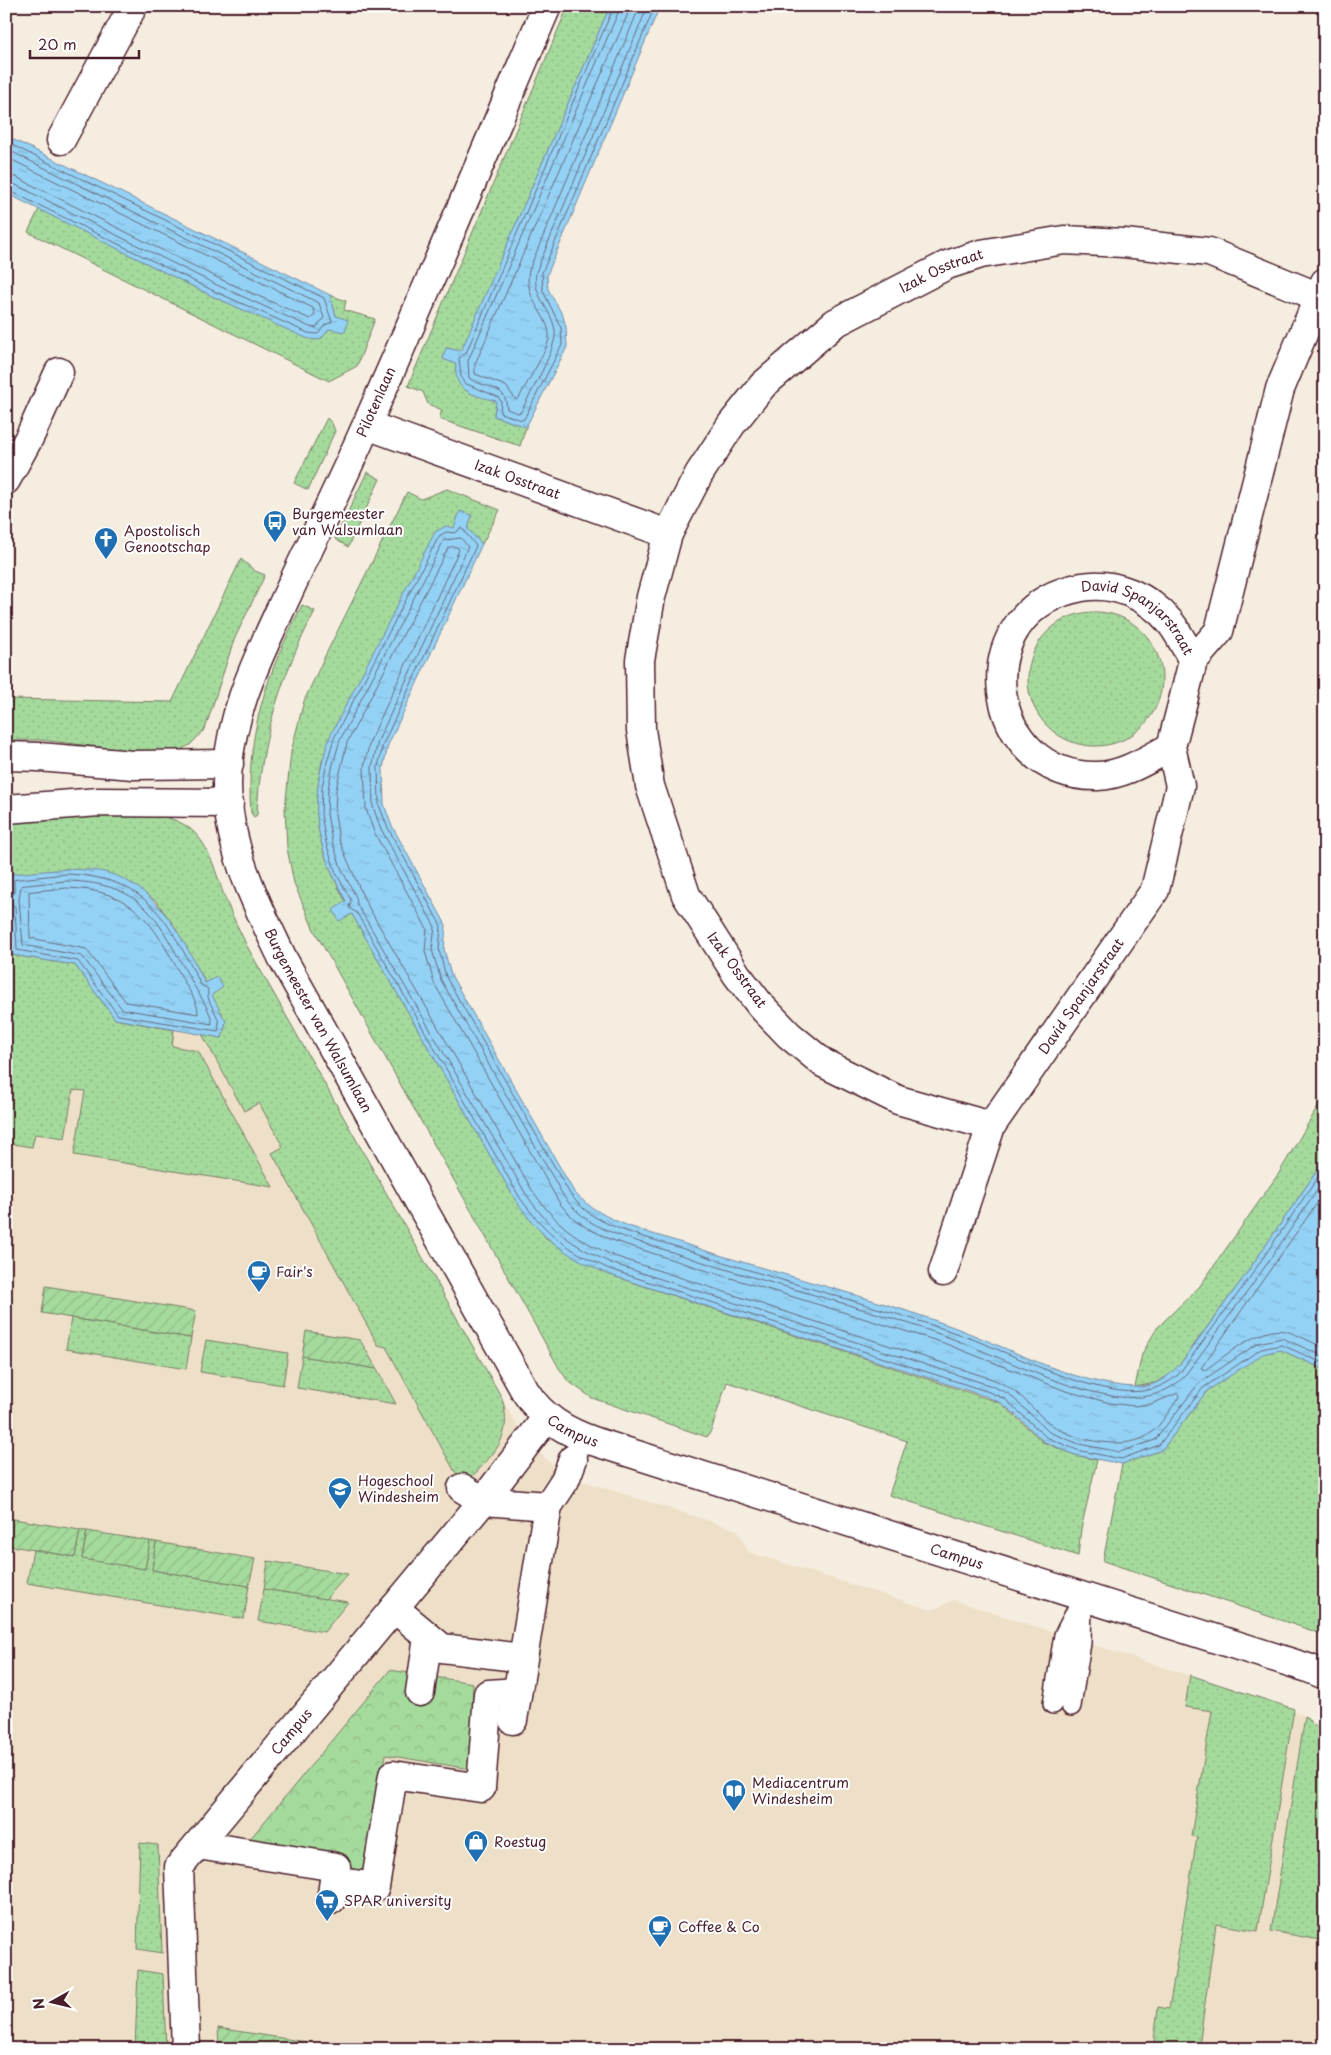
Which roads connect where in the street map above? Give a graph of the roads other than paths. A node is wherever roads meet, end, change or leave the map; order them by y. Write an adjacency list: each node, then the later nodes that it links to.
1 (547, 6): 6 (street, Pilotenlaan)
2 (125, 8): 3 (street)
3 (61, 140)
4 (1322, 290): 8 (street, Izak Osstraat); 9 (street, David Spanjarstraat)
5 (59, 372): 7 (street)
6 (367, 425): 8 (street, Izak Osstraat); 12 (street, Pilotenlaan)
7 (9, 470)
8 (668, 534): 15 (street, Izak Osstraat)
9 (1193, 661): 10 (street, David Spanjarstraat); 10 (street, David Spanjarstraat)
10 (1172, 747): 15 (street, David Spanjarstraat)
11 (6, 756): 12 (street)
12 (229, 764): 13 (street, Pilotenlaan)
13 (229, 803): 14 (street); 17 (street, Burgemeester van Walsumlaan)
14 (6, 809)
15 (991, 1126): 16 (street)
16 (942, 1272)
17 (547, 1418): 19 (street, Campus); 21 (street, Campus)
18 (573, 1459): 20 (street)
19 (472, 1495): 20 (street); 22 (street, Campus)
20 (548, 1506): 24 (street)
21 (1082, 1598): 25 (street, Campus); 28 (lane)
22 (394, 1608): 23 (street); 30 (street, Campus)
23 (428, 1637): 24 (street); 26 (street)
24 (522, 1658): 27 (street)
25 (1325, 1676)
26 (420, 1692)
27 (517, 1692): 29 (street); 30 (street)
28 (1062, 1705)
29 (513, 1720)
30 (198, 1844): 31 (street, Campus)
31 (186, 2049)

